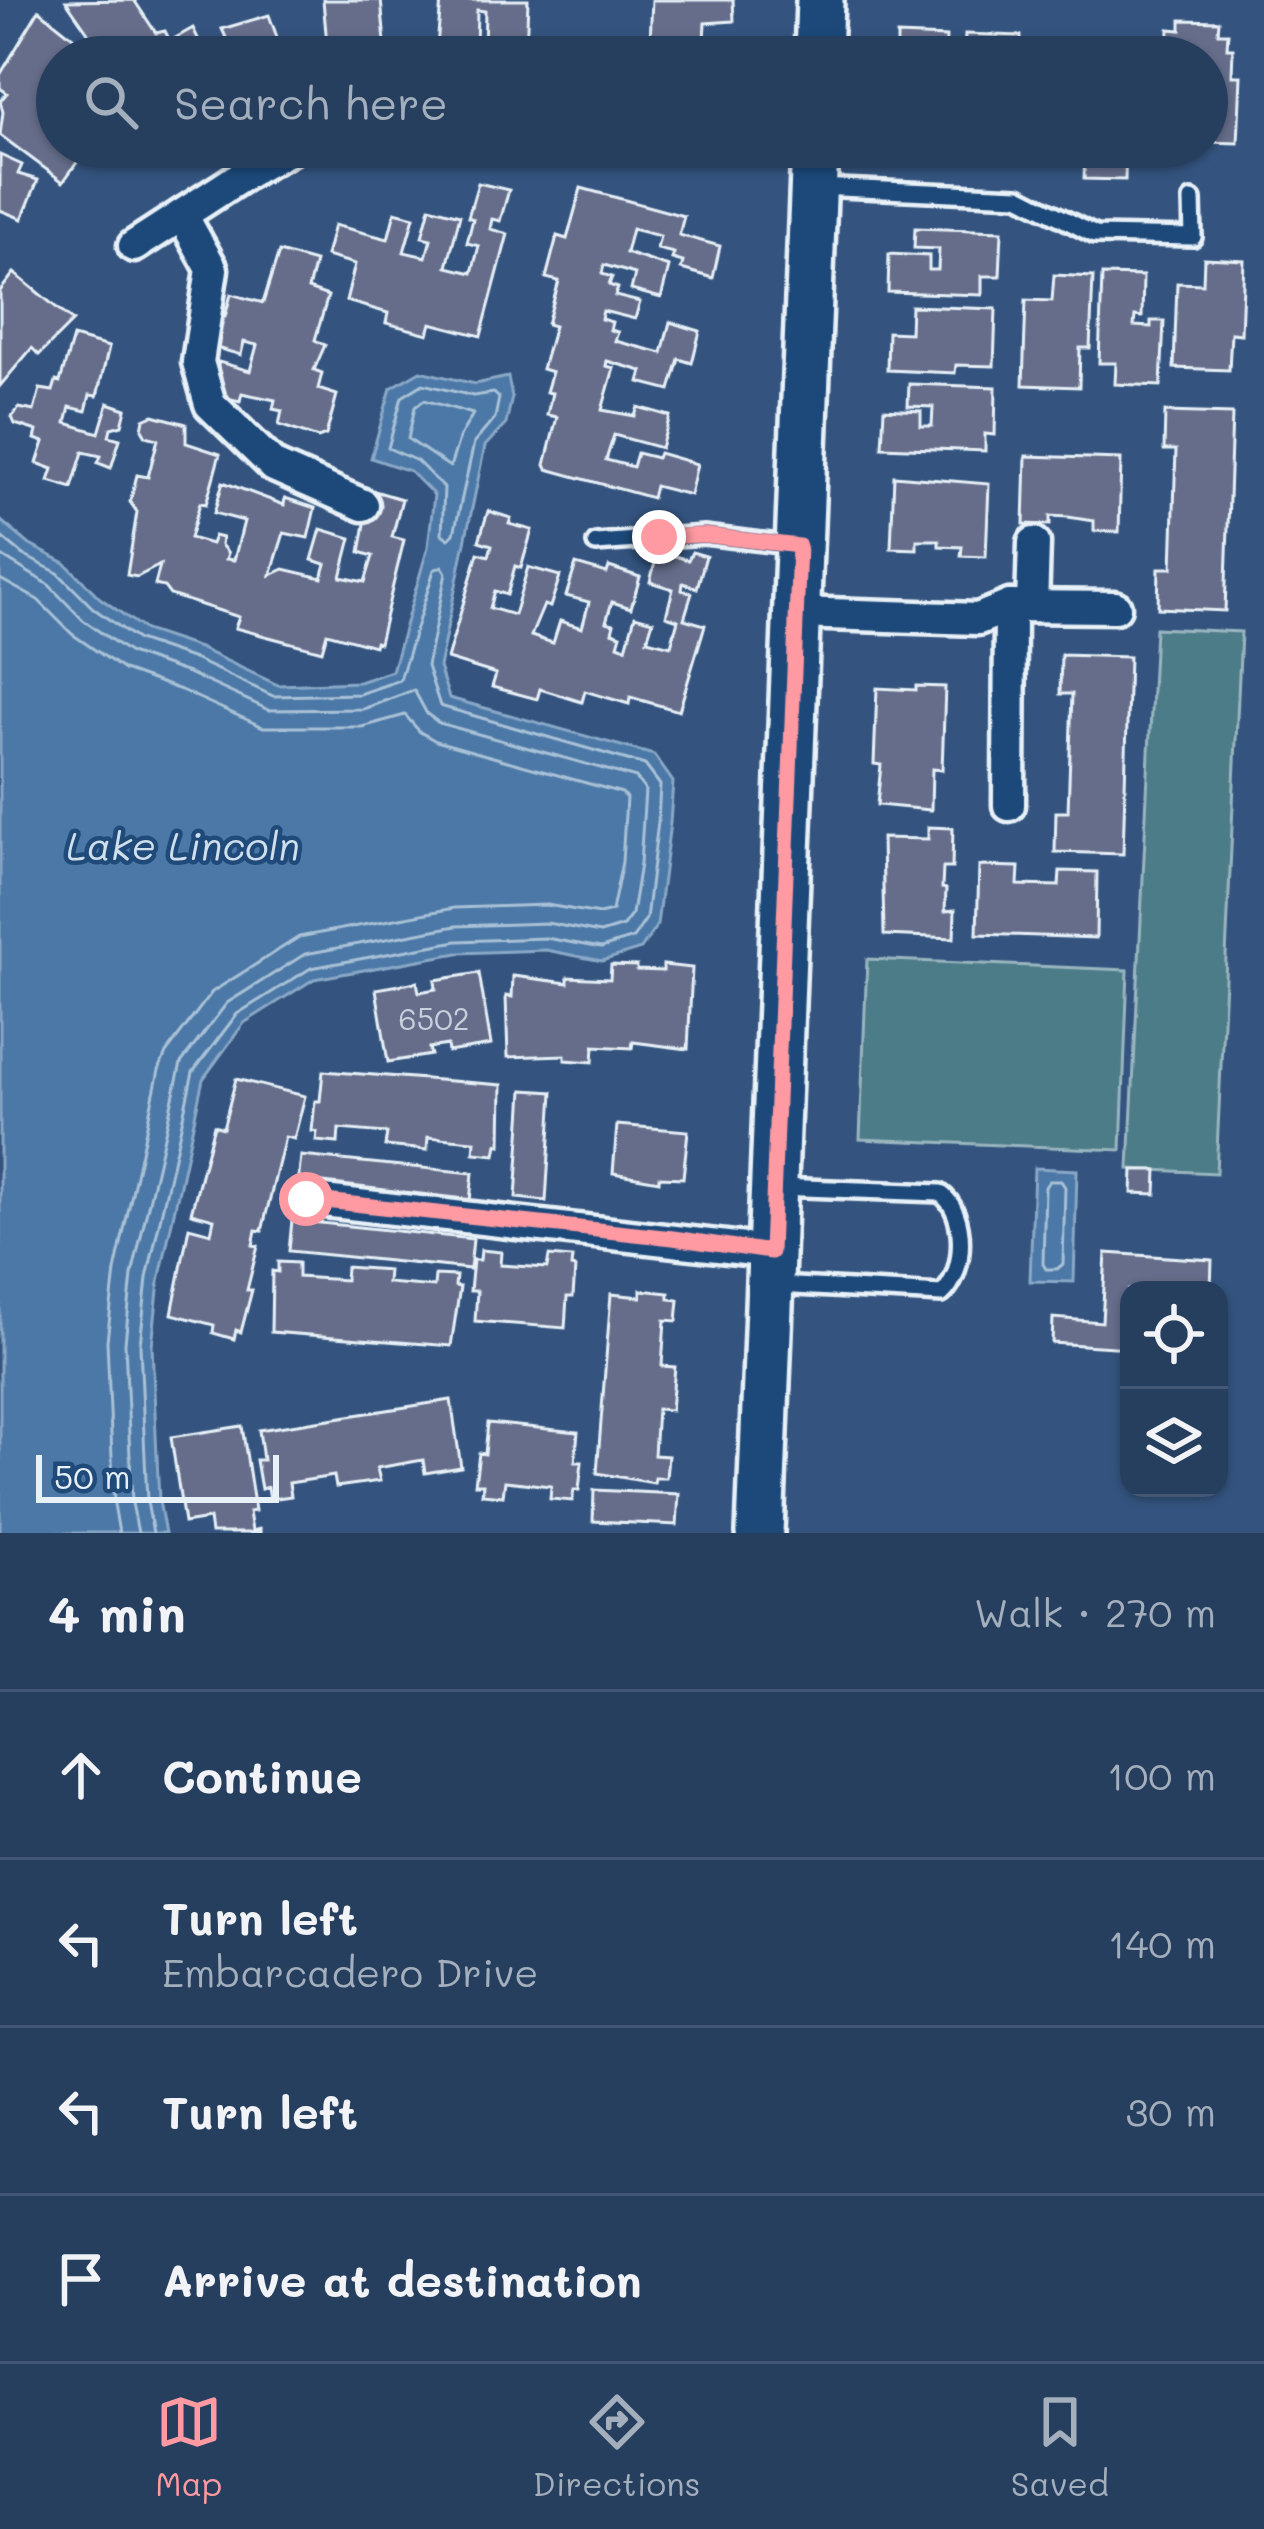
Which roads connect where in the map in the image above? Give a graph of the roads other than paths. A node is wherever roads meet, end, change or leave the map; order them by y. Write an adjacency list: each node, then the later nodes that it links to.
1 (820, 0): 2 (street)
2 (819, 36)
3 (259, 168): 7 (street)
4 (814, 168): 12 (street)
5 (821, 168): 6 (lane)
6 (1192, 200)
7 (182, 215): 8 (street); 9 (street)
8 (134, 246)
9 (363, 505)
10 (596, 543): 12 (lane)
11 (1034, 543): 13 (street)
12 (799, 546): 15 (street)
13 (1021, 606): 14 (street); 15 (street); 16 (street)
14 (1115, 607)
15 (797, 613): 17 (street)
16 (1009, 805)
17 (774, 1187): 19 (street); 19 (lane)
18 (306, 1199): 19 (street)
19 (771, 1269): 20 (street)
20 (760, 1533)

